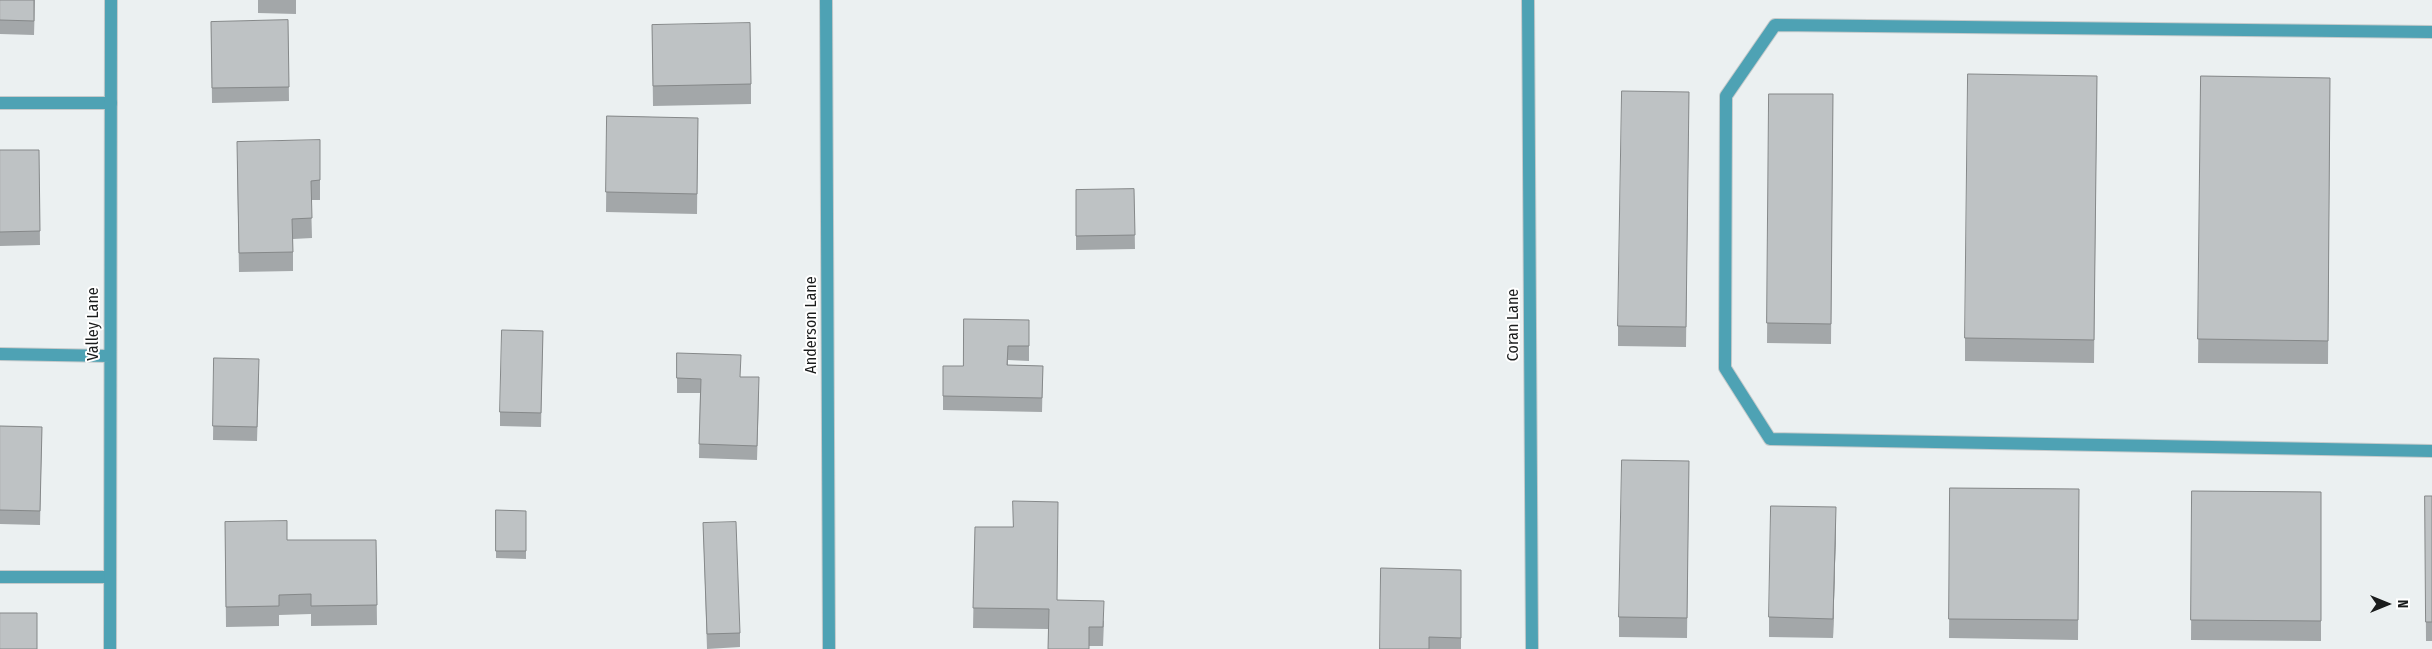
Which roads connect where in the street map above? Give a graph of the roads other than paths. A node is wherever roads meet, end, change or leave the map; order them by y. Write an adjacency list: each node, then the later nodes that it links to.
1 (111, 0): 6 (street, Valley Lane)
2 (826, 0): 13 (street, Anderson Lane)
3 (1528, 0): 14 (street, Coran Lane)
4 (2432, 32): 9 (street)
5 (0, 103): 6 (street)
6 (111, 103): 8 (street, Valley Lane)
7 (0, 354): 8 (street)
8 (110, 356): 11 (street, Valley Lane)
9 (2432, 452)
10 (0, 577): 11 (street)
11 (110, 577): 12 (street, Valley Lane)
12 (110, 649)
13 (829, 649)
14 (1532, 649)

